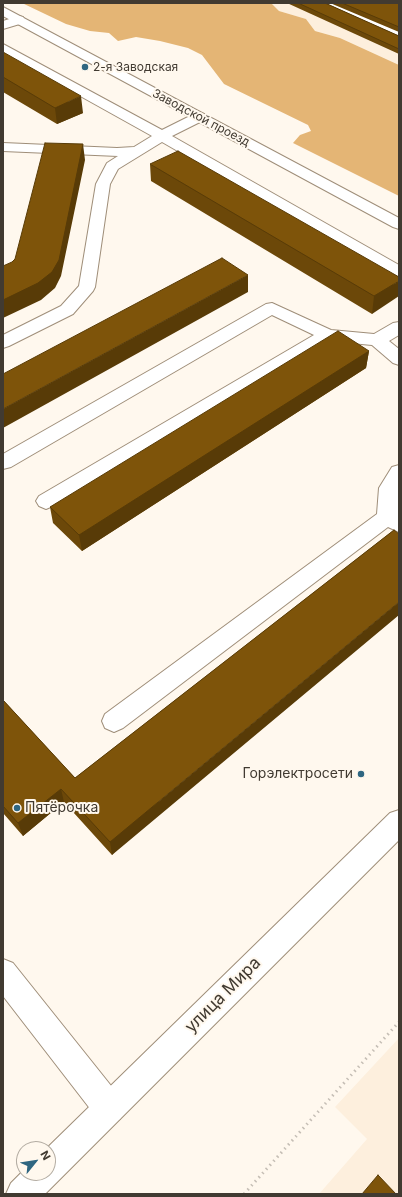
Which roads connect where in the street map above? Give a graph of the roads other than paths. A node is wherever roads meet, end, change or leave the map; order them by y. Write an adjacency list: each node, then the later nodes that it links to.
1 (322, 3): 5 (main road)
2 (3, 11): 3 (main road, Заводской проезд)
3 (19, 20): 4 (main road); 7 (main road, Заводской проезд)
4 (3, 25)
5 (399, 36)
6 (3, 48): 8 (main road)
7 (199, 117): 8 (main road); 11 (main road, Заводской проезд)
8 (162, 136): 10 (main road); 12 (main road)
9 (3, 147): 10 (main road)
10 (137, 151): 16 (main road)
11 (399, 224)
12 (399, 272)
13 (399, 327): 15 (main road)
14 (328, 335): 15 (main road); 18 (main road); 20 (main road)
15 (377, 340): 17 (main road)
16 (3, 342)
17 (399, 359)
18 (4, 462)
19 (399, 472): 21 (main road)
20 (46, 502)
21 (393, 520): 22 (main road)
22 (114, 721)
23 (399, 822): 25 (main road, улица Мира)
24 (3, 973): 25 (main road)
25 (109, 1108): 26 (main road, улица Мира)
26 (56, 1161)
27 (36, 1181): 28 (main road)
28 (22, 1194)

